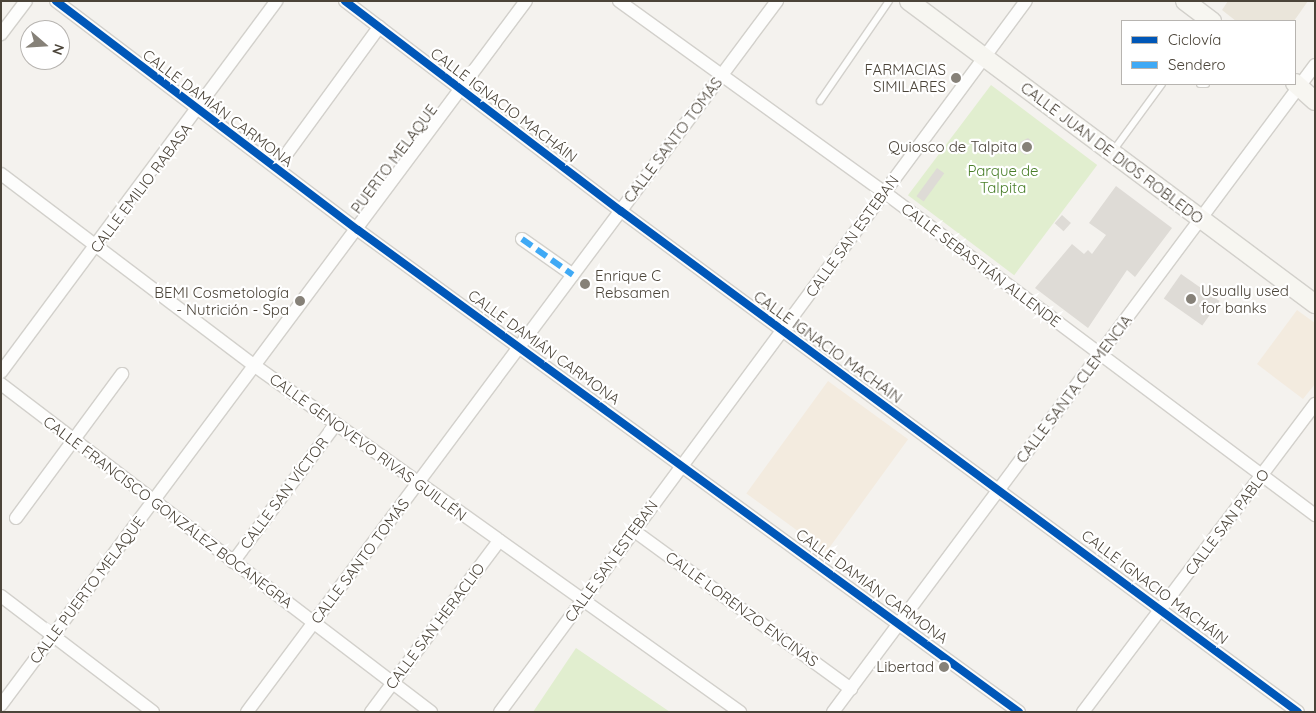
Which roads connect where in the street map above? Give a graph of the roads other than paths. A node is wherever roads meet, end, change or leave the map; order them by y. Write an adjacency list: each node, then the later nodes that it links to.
1 (26, 1): 14 (street)
2 (56, 1): 23 (street, CALLE DAMIÁN CARMONA)
3 (277, 1): 23 (street, CALLE EMILIO RABASA)
4 (344, 1): 13 (street, CALLE IGNACIO MACHÁIN)
5 (526, 1): 20 (street, PUERTO MELAQUE)
6 (619, 1): 17 (street, CALLE SEBASTIÁN ALLENDE)
7 (777, 1): 17 (street, CALLE SANTO TOMÁS)
8 (889, 1): 21 (lane)
9 (909, 1): 15 (street, CALLE JUAN DE DIOS ROBLEDO)
10 (1026, 1): 15 (street, CALLE SAN ESTEBAN)
11 (1185, 1): 12 (street)
12 (1205, 19)
13 (379, 27): 20 (street, CALLE IGNACIO MACHÁIN); 24 (street)
14 (1, 34)
15 (985, 57): 25 (street, CALLE JUAN DE DIOS ROBLEDO); 27 (street, CALLE SAN ESTEBAN)
16 (1315, 65): 19 (street, CALLE SANTA CLEMENCIA)
17 (720, 77): 27 (street, CALLE SEBASTIÁN ALLENDE); 28 (street, CALLE SANTO TOMÁS)
18 (1161, 85): 25 (lane)
19 (1297, 85): 22 (street); 29 (street, CALLE SANTA CLEMENCIA)
20 (463, 89): 28 (street, CALLE IGNACIO MACHÁIN); 30 (street, PUERTO MELAQUE)
21 (820, 101)
22 (1315, 101)
23 (198, 110): 30 (street, CALLE DAMIÁN CARMONA); 32 (street, CALLE EMILIO RABASA)
24 (288, 152)
25 (1112, 153): 29 (street, CALLE JUAN DE DIOS ROBLEDO)
26 (1, 174): 32 (street, CALLE GENOVEVO RIVAS GUILLÉN)
27 (884, 192): 35 (street, CALLE SAN ESTEBAN); 37 (street, CALLE SEBASTIÁN ALLENDE)
28 (620, 211): 33 (street, CALLE SANTO TOMÁS); 35 (street, CALLE IGNACIO MACHÁIN)
29 (1200, 220): 34 (street, CALLE JUAN DE DIOS ROBLEDO); 37 (street, CALLE SANTA CLEMENCIA)
30 (358, 230): 36 (street, CALLE DAMIÁN CARMONA); 38 (street, PUERTO MELAQUE)
31 (522, 239): 33 (street)
32 (96, 248): 38 (street, CALLE GENOVEVO RIVAS GUILLÉN); 39 (street, CALLE EMILIO RABASA)
33 (573, 275): 36 (street, CALLE SANTO TOMÁS)
34 (1315, 304)
35 (782, 331): 46 (street, CALLE SAN ESTEBAN); 49 (street, CALLE IGNACIO MACHÁIN)
36 (520, 346): 46 (street, CALLE DAMIÁN CARMONA); 48 (street, CALLE SANTO TOMÁS)
37 (1100, 354): 47 (street, CALLE SEBASTIÁN ALLENDE); 49 (street, CALLE SANTA CLEMENCIA)
38 (255, 366): 43 (street, CALLE GENOVEVO RIVAS GUILLÉN); 45 (street, PUERTO MELAQUE)
39 (1, 372)
40 (122, 374): 44 (street)
41 (1, 384): 44 (street, CALLE FRANCISCO GONZÁLEZ BOCANEGRA)
42 (1315, 404): 47 (street, CALLE SAN PABLO)
43 (336, 424): 48 (street, CALLE GENOVEVO RIVAS GUILLÉN); 55 (street, CALLE SAN VÍCTOR)
44 (73, 440): 50 (street, CALLE FRANCISCO GONZÁLEZ BOCANEGRA); 52 (street)
45 (191, 450): 50 (street, CALLE PUERTO MELAQUE)
46 (682, 464): 53 (street, CALLE SAN ESTEBAN); 60 (street, CALLE DAMIÁN CARMONA)
47 (1262, 475): 51 (street, CALLE SEBASTIÁN ALLENDE); 58 (street, CALLE SAN PABLO)
48 (418, 483): 54 (street, CALLE GENOVEVO RIVAS GUILLÉN); 59 (street, CALLE SANTO TOMÁS)
49 (999, 489): 58 (street, CALLE IGNACIO MACHÁIN); 60 (street, CALLE SANTA CLEMENCIA)
50 (153, 502): 55 (street, CALLE FRANCISCO GONZÁLEZ BOCANEGRA); 61 (street, CALLE PUERTO MELAQUE)
51 (1315, 515)
52 (16, 518)
53 (634, 530): 57 (street, CALLE SAN ESTEBAN); 63 (street, CALLE LORENZO ENCINAS)
54 (499, 540): 57 (street, CALLE GENOVEVO RIVAS GUILLÉN); 62 (street, CALLE SAN HERACLIO)
55 (232, 562): 59 (street, CALLE FRANCISCO GONZÁLEZ BOCANEGRA)
56 (1, 596): 61 (street)
57 (582, 599): 69 (street, CALLE SAN ESTEBAN); 70 (street, CALLE GENOVEVO RIVAS GUILLÉN)
58 (1162, 609): 73 (street, CALLE SAN PABLO); 74 (street, CALLE IGNACIO MACHÁIN)
59 (313, 623): 62 (street, CALLE FRANCISCO GONZÁLEZ BOCANEGRA); 66 (street, CALLE SANTO TOMÁS)
60 (900, 623): 63 (street, CALLE SANTA CLEMENCIA); 72 (street, CALLE DAMIÁN CARMONA)
61 (53, 636): 64 (street, CALLE PUERTO MELAQUE); 65 (street)
62 (392, 683): 67 (street, CALLE SAN HERACLIO); 68 (street, CALLE FRANCISCO GONZÁLEZ BOCANEGRA)
63 (851, 689): 71 (street, CALLE SANTA CLEMENCIA)
64 (1, 705)
65 (153, 712)
66 (247, 712)
67 (370, 712)
68 (431, 712)
69 (500, 712)
70 (740, 712)
71 (833, 712)
72 (1019, 712)
73 (1083, 712)
74 (1298, 712)

